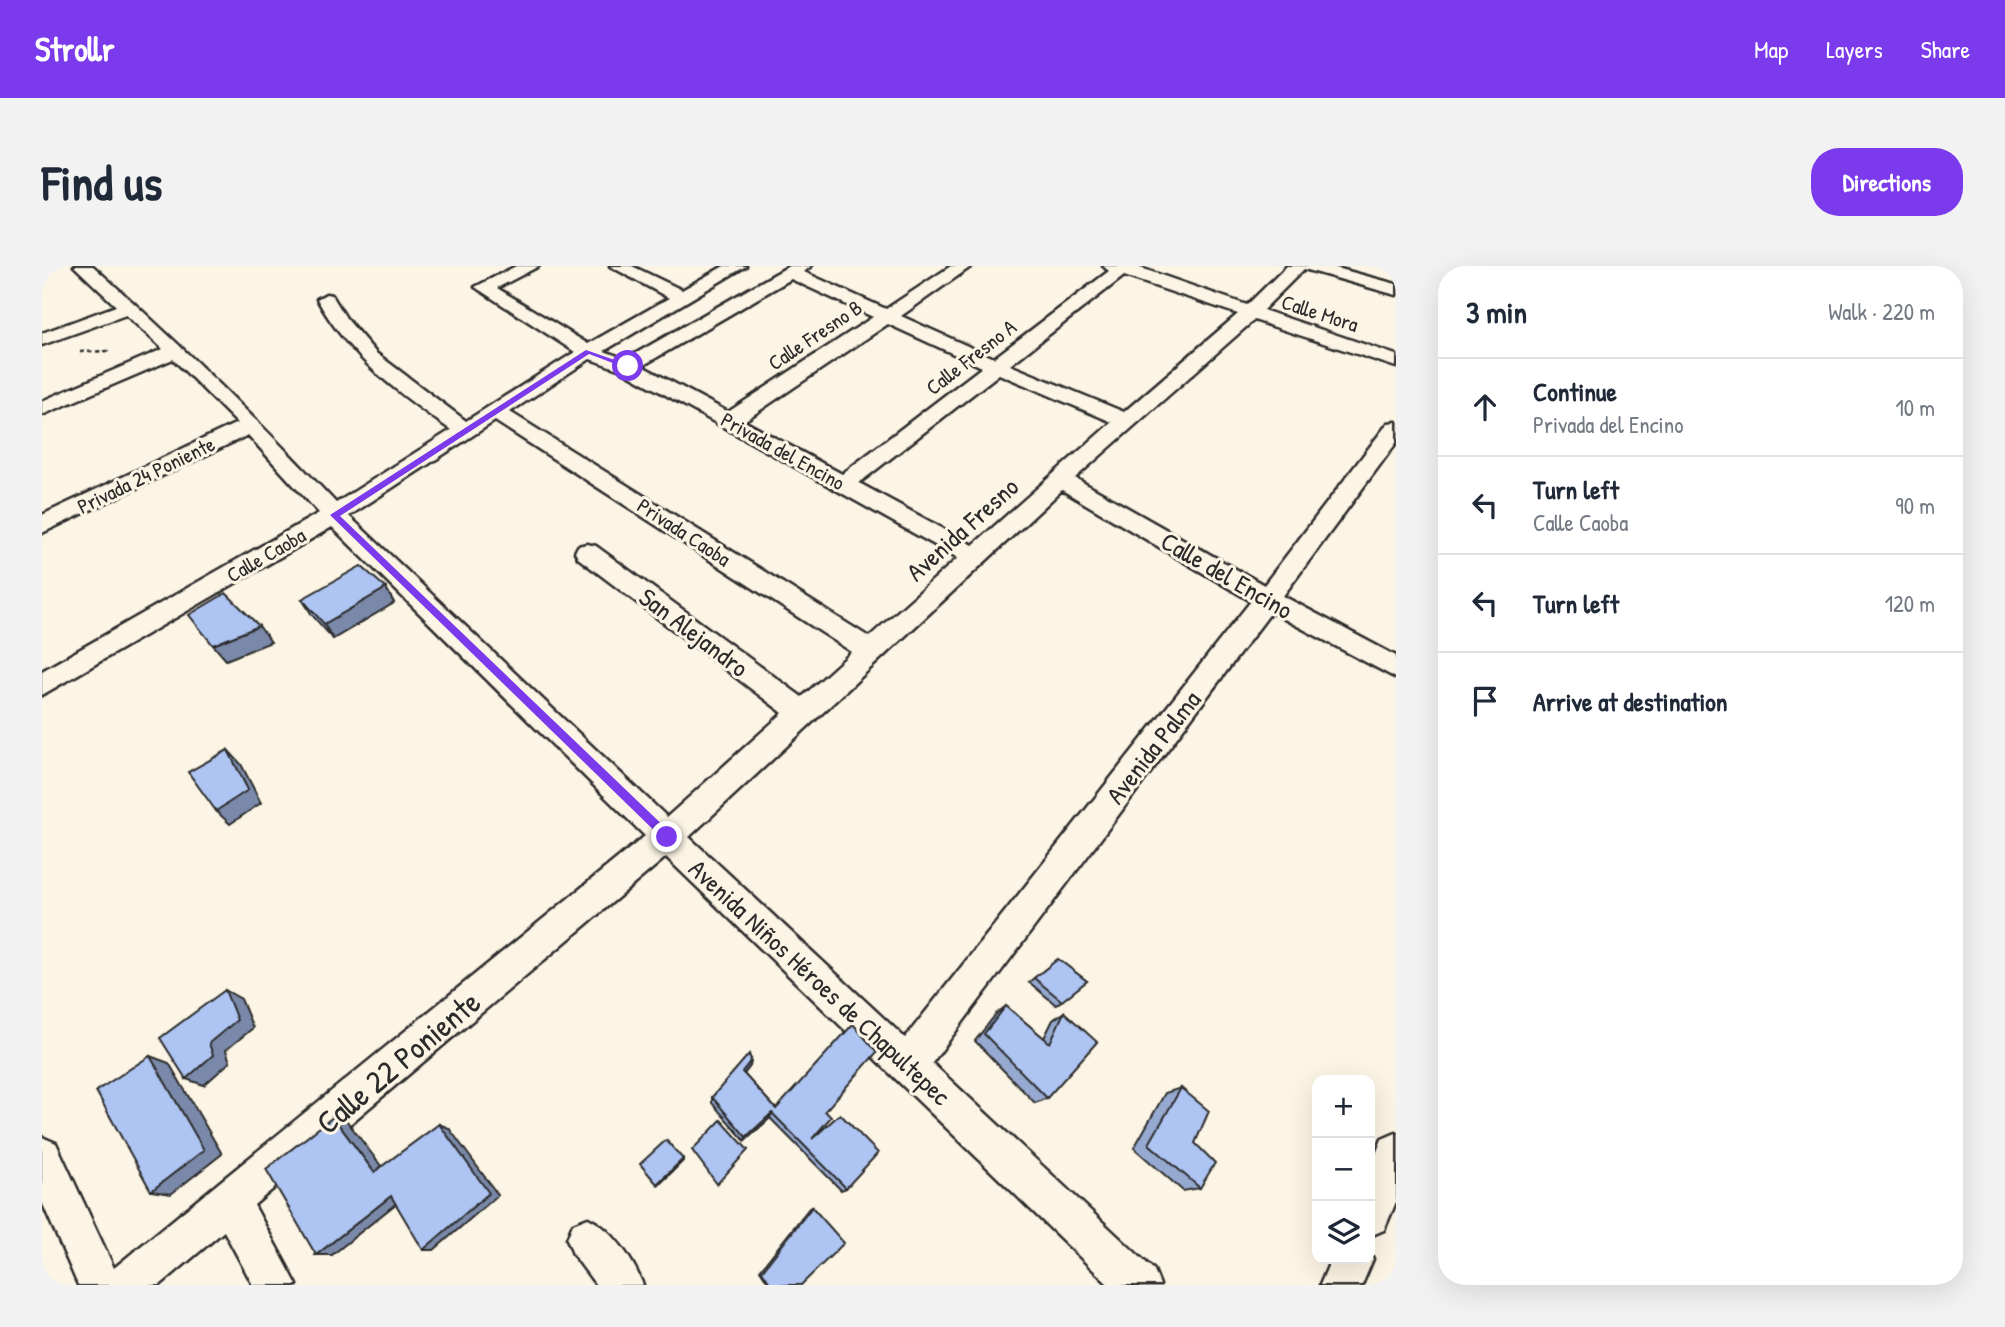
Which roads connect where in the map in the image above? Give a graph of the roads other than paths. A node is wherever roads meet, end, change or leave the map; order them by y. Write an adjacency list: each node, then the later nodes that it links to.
1 (83, 266): 13 (street, Avenida Niños Héroes de Chapultepec)
2 (530, 266): 18 (street, Privada del Encino)
3 (619, 266): 11 (street)
4 (737, 266): 11 (street, Calle Caoba)
5 (963, 266): 15 (street, Calle Fresno B)
6 (1297, 266): 14 (street, Avenida Fresno)
7 (1310, 266): 10 (street)
8 (1120, 267): 14 (street, Calle Mora); 21 (street, Calle Fresno A)
9 (797, 269): 15 (street); 20 (street)
10 (1396, 290)
11 (681, 297): 18 (street, Calle Caoba)
12 (326, 299): 28 (street)
13 (130, 307): 16 (street); 17 (street, Avenida Niños Héroes de Chapultepec)
14 (1249, 314): 19 (street, Calle Mora); 25 (street, Avenida Fresno)
15 (886, 315): 21 (street); 24 (street, Calle Fresno B)
16 (42, 339)
17 (176, 351): 22 (street); 26 (street, Avenida Niños Héroes de Chapultepec)
18 (588, 352): 20 (street, Privada del Encino); 23 (street, Calle Caoba)
19 (1396, 361)
20 (628, 366): 24 (street, Privada del Encino)
21 (996, 366): 25 (street); 30 (street, Calle Fresno A)
22 (42, 408)
23 (496, 412): 28 (street, Calle Caoba); 36 (street, Privada Caoba)
24 (729, 421): 30 (street, Privada del Encino)
25 (1127, 421): 29 (street, Avenida Fresno)
26 (251, 425): 31 (street, Avenida Niños Héroes de Chapultepec); 32 (street, Privada 24 Poniente)
27 (1396, 428): 35 (street, Avenida Palma)
28 (466, 431): 31 (street, Calle Caoba)
29 (1060, 479): 34 (street, Avenida Fresno); 35 (street, Calle del Encino)
30 (844, 484): 34 (street, Privada del Encino)
31 (334, 515): 38 (street, Calle Caoba); 40 (street, Avenida Niños Héroes de Chapultepec)
32 (42, 525)
33 (587, 552): 39 (street, San Alejandro)
34 (976, 557): 36 (street, Avenida Fresno)
35 (1268, 599): 37 (street, Calle del Encino); 41 (street, Avenida Palma)
36 (871, 651): 39 (street, Avenida Fresno)
37 (1396, 668)
38 (42, 684)
39 (802, 712): 40 (street, Avenida Fresno)
40 (667, 837): 41 (street, Avenida Niños Héroes de Chapultepec); 44 (street, Calle 22 Poniente)
41 (908, 1064): 52 (street, Avenida Niños Héroes de Chapultepec)
42 (1396, 1153): 45 (street)
43 (42, 1157): 48 (street)
44 (230, 1201): 49 (street, Calle 22 Poniente); 50 (street)
45 (1375, 1204)
46 (588, 1239): 51 (street)
47 (1350, 1264): 53 (street)
48 (100, 1285)
49 (127, 1285)
50 (276, 1285)
51 (622, 1285)
52 (1139, 1285)
53 (1341, 1285)

